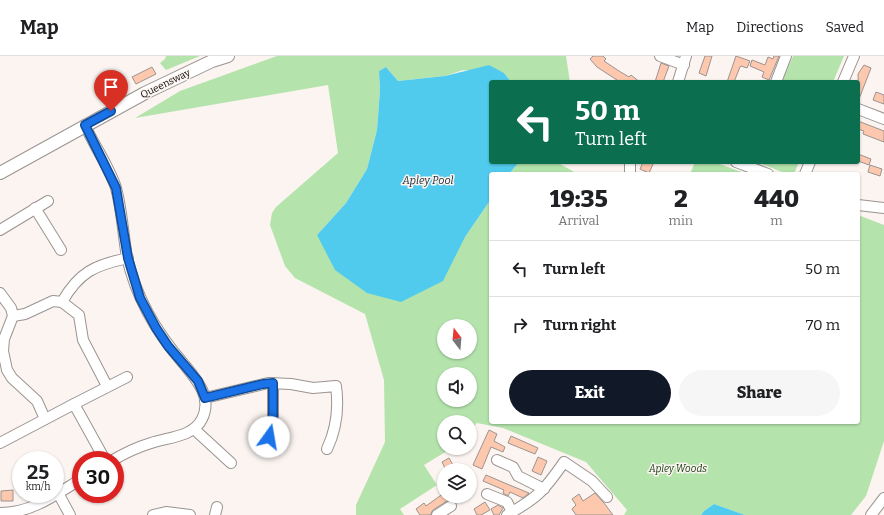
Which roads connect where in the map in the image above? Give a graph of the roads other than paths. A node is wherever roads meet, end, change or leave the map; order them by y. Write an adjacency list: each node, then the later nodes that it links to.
1 (228, 56): 11 (main road, Queensway)
2 (660, 56): 5 (street)
3 (786, 56): 7 (street)
4 (854, 56): 8 (street)
5 (685, 61): 6 (street)
6 (679, 80)
7 (777, 80)
8 (844, 80)
9 (860, 110): 10 (street)
10 (884, 119)
11 (85, 125): 14 (main road, Queensway); 21 (street)
12 (743, 164): 13 (street)
13 (763, 172)
14 (0, 173)
15 (48, 200): 17 (street)
16 (860, 205): 18 (street)
17 (35, 208): 19 (street); 20 (street)
18 (884, 208)
19 (0, 230)
20 (61, 250)
21 (128, 258): 23 (street); 28 (street)
22 (0, 293): 24 (street)
23 (62, 302): 24 (street); 27 (street)
24 (12, 316): 30 (street)
25 (127, 376): 27 (street)
26 (273, 383): 28 (street); 33 (street); 34 (street)
27 (107, 386): 29 (street)
28 (205, 398): 31 (street)
29 (74, 404): 30 (street); 35 (street)
30 (45, 419): 32 (street)
31 (194, 429): 36 (street); 38 (street)
32 (0, 443)
33 (266, 445)
34 (327, 449)
35 (100, 451)
36 (124, 455)
37 (496, 460): 39 (street)
38 (231, 463)
39 (544, 489): 41 (street); 46 (street)
40 (487, 494): 46 (street)
41 (608, 497)
42 (40, 503): 47 (street)
43 (63, 503): 49 (street)
44 (883, 505): 52 (street)
45 (450, 506): 48 (street)
46 (510, 513)
47 (0, 514)
48 (439, 514)
49 (70, 515)
50 (153, 515): 51 (street)
51 (190, 515)
52 (871, 515)

